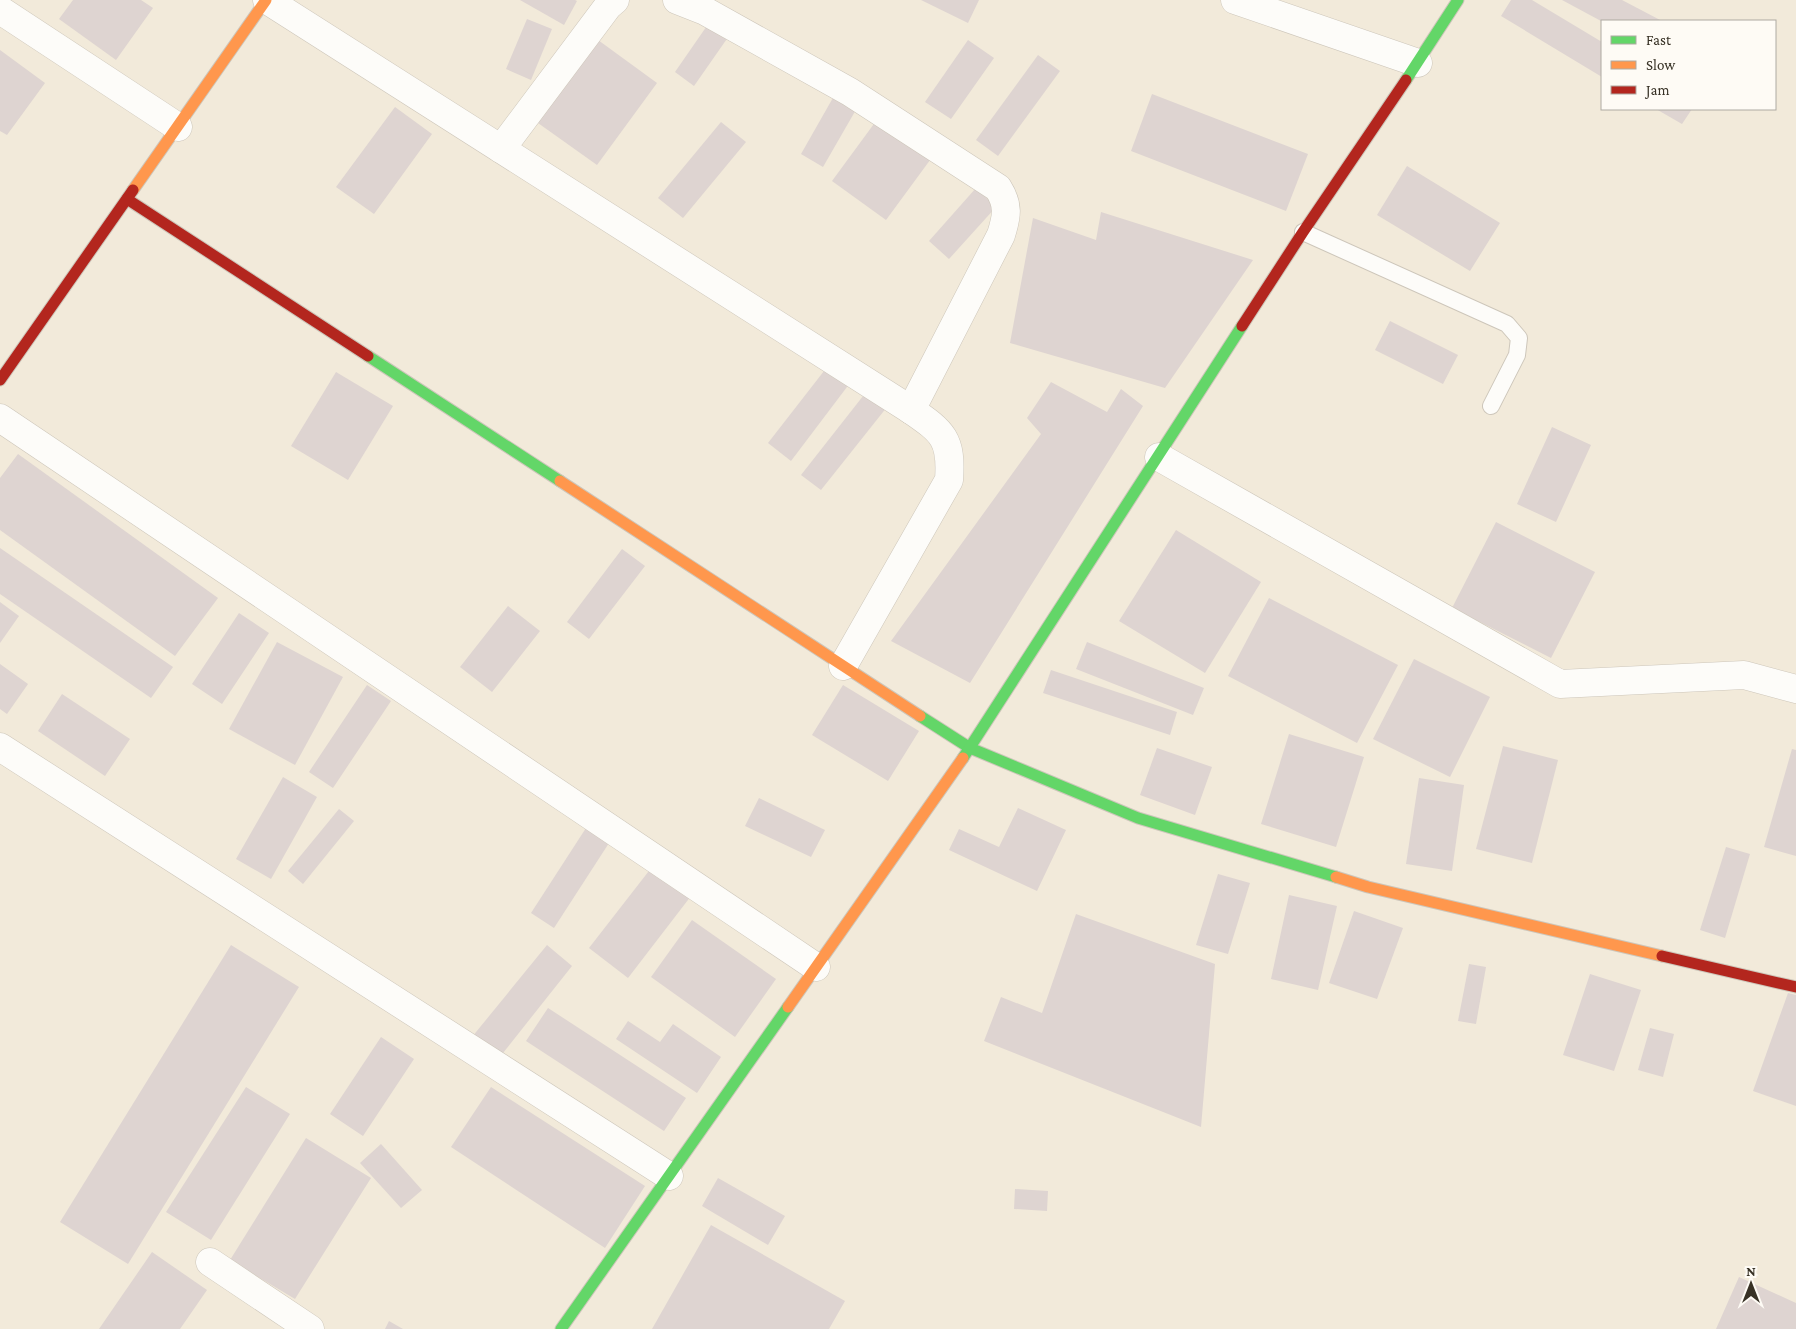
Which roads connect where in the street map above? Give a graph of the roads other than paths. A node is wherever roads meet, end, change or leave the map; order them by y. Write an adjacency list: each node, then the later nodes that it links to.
1 (267, 0): 8 (street); 9 (street)
2 (615, 0): 9 (street)
3 (677, 0): 14 (street)
4 (1235, 0): 7 (street)
5 (1458, 0): 7 (street)
6 (0, 10): 8 (street)
7 (1418, 63): 11 (street)
8 (178, 127): 10 (street)
9 (502, 149): 14 (street)
10 (127, 199): 12 (street); 17 (street)
11 (1303, 232): 13 (lane); 16 (street)
12 (0, 380)
13 (1491, 406)
14 (911, 410): 17 (street)
15 (0, 418): 21 (street)
16 (1159, 457): 18 (street); 20 (street)
17 (843, 666): 20 (street)
18 (1796, 689)
19 (0, 747): 23 (street)
20 (970, 748): 21 (street); 22 (street)
21 (816, 967): 23 (street)
22 (1796, 987)
23 (669, 1176): 26 (street)
24 (210, 1262): 25 (street)
25 (310, 1329)
26 (561, 1329)

